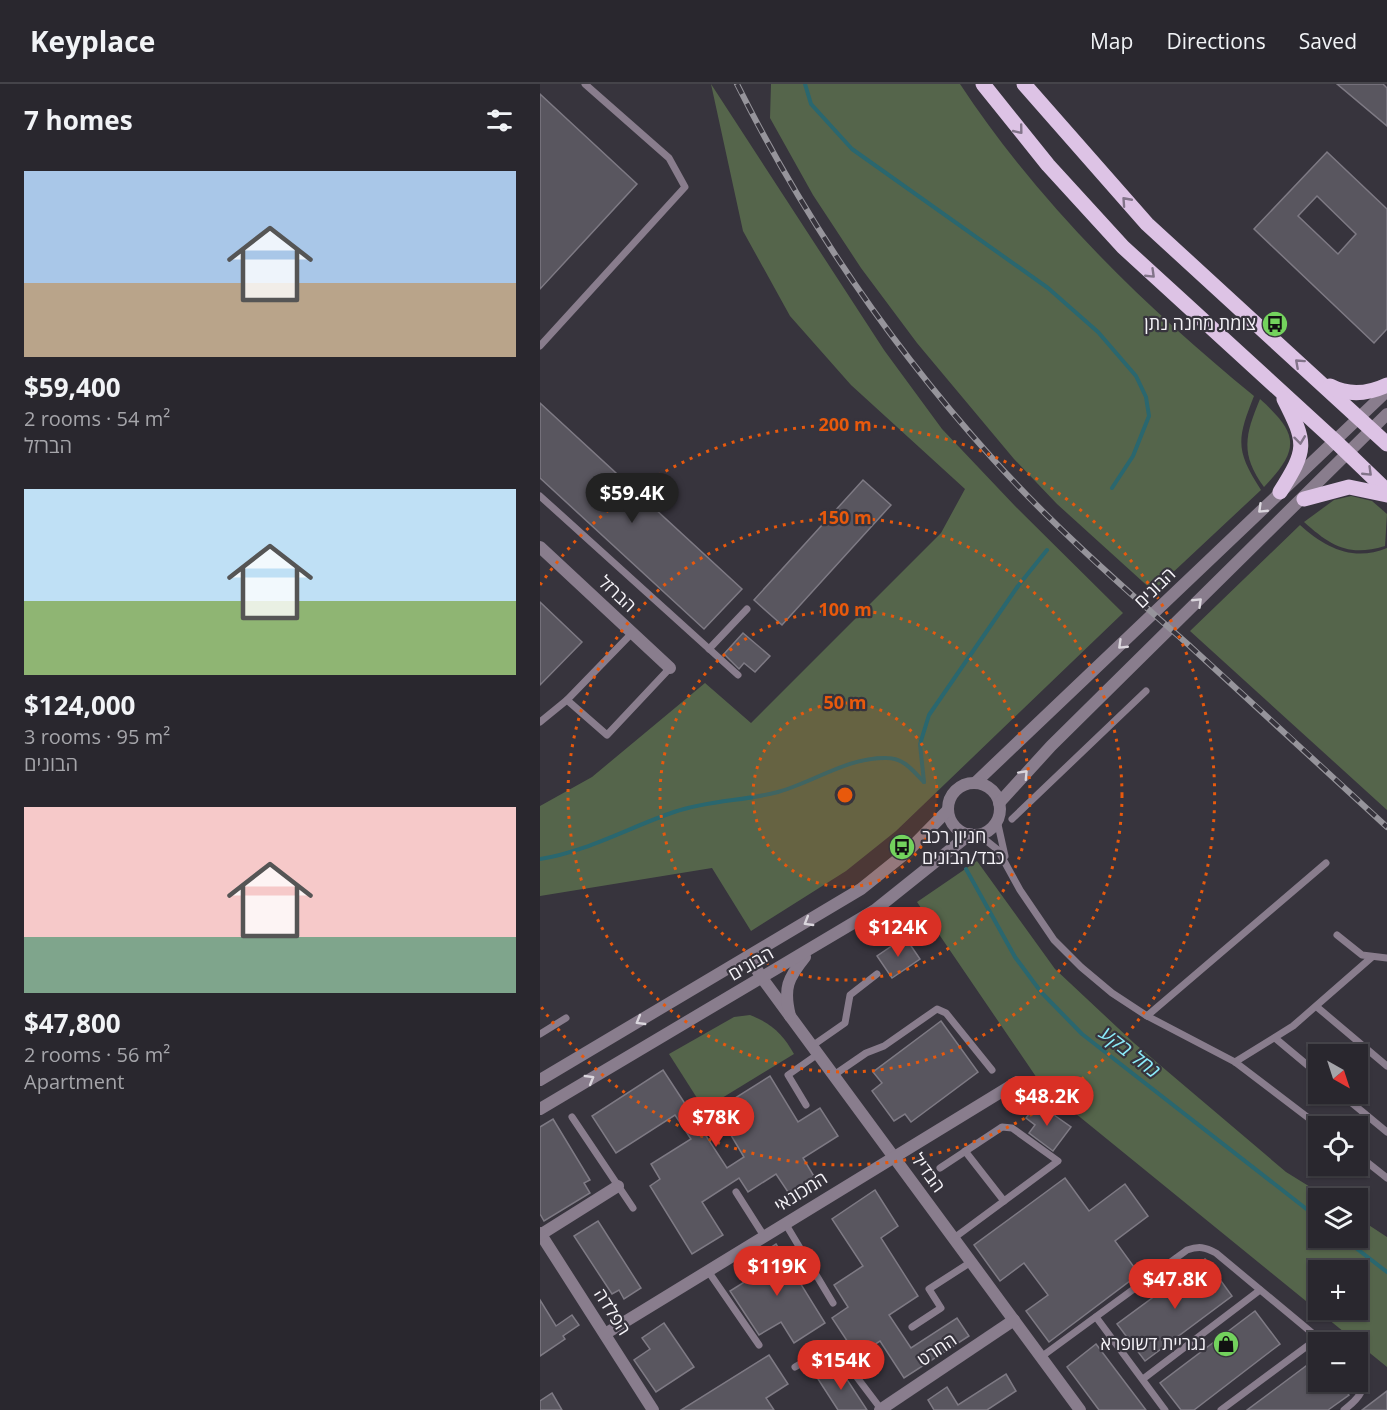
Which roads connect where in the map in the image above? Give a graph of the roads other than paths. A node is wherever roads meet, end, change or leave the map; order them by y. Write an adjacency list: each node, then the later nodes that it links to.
1 (585, 84): 4 (lane)
2 (983, 84): 7 (main road, one-way to 7)
3 (1024, 84): 5 (main road, one-way to 3)
4 (540, 346)
5 (1318, 380): 6 (main road); 10 (main road)
6 (1387, 386)
7 (1278, 388): 12 (main road); 15 (main road, one-way to 15)
8 (1387, 390): 10 (street, הבונים)
9 (1387, 414): 11 (street)
10 (1358, 416): 11 (main road); 12 (street, הבונים)
11 (1372, 429): 13 (main road); 14 (street)
12 (1334, 440): 14 (main road); 15 (street, הבונים)
13 (1387, 444)
14 (1348, 453): 16 (main road, one-way to 16); 18 (street)
15 (1280, 492): 28 (street, הבונים, one-way to 28)
16 (1387, 493): 18 (main road)
17 (540, 496): 22 (lane)
18 (1304, 499): 29 (street, one-way to 18)
19 (540, 547): 21 (street, הברזל)
20 (747, 609): 22 (lane)
21 (632, 633): 23 (street, הברזל); 26 (lane)
22 (709, 649): 24 (lane)
23 (670, 668): 26 (lane)
24 (738, 675)
25 (1146, 691): 31 (lane)
26 (567, 700): 27 (lane)
27 (540, 722)
28 (975, 783): 29 (street); 30 (street)
29 (999, 803): 32 (street)
30 (948, 810): 33 (street); 38 (street, הבונים, one-way to 38)
31 (1012, 819)
32 (997, 820): 33 (street); 35 (lane)
33 (974, 834): 35 (lane); 37 (street, הבונים)
34 (1326, 863): 45 (lane)
35 (1007, 865): 45 (lane)
36 (1337, 935): 39 (lane)
37 (810, 950): 42 (street, הבונים); 44 (street)
38 (749, 957): 42 (street, הבדיל); 55 (street, הבונים, one-way to 55)
39 (1372, 957): 40 (lane); 43 (lane)
40 (1387, 958)
41 (877, 974): 49 (lane)
42 (762, 978): 44 (street, הבדיל); 59 (street, הבונים, one-way to 42)
43 (1317, 1007): 48 (lane); 52 (lane)
44 (790, 1016): 49 (street, הבדיל)
45 (1147, 1016): 50 (lane)
46 (566, 1018): 47 (lane)
47 (541, 1031)
48 (1275, 1038): 50 (lane); 51 (lane)
49 (815, 1050): 54 (street, הבדיל); 58 (lane)
50 (1235, 1062): 61 (lane)
51 (1308, 1066)
52 (1387, 1066)
53 (992, 1070): 54 (lane)
54 (834, 1075): 64 (street, הבדיל)
55 (540, 1080)
56 (1017, 1082): 64 (street, המכונאי)
57 (1353, 1104): 62 (lane)
58 (806, 1105)
59 (540, 1109)
60 (572, 1117): 68 (lane)
61 (1308, 1118)
62 (1387, 1132)
63 (965, 1151): 66 (lane); 70 (lane); 70 (lane)
64 (894, 1156): 72 (street, המכונאי); 75 (street, הבדיל)
65 (1368, 1163): 67 (lane)
66 (940, 1168)
67 (1387, 1178)
68 (618, 1186): 71 (lane); 73 (street)
69 (736, 1192): 74 (lane)
70 (1004, 1201): 75 (lane)
71 (633, 1208)
72 (785, 1223): 74 (street, המכונאי); 79 (lane)
73 (540, 1234): 84 (street, הפלדה)
74 (764, 1236): 77 (street, המכונאי)
75 (954, 1238): 76 (street, הבדיל)
76 (971, 1262): 81 (street, הבדיל); 82 (lane)
77 (708, 1270): 84 (street, המכונאי); 85 (lane)
78 (1260, 1290): 80 (lane); 83 (lane); 89 (lane)
79 (833, 1303)
80 (1096, 1317): 87 (lane); 89 (lane)
81 (1014, 1320): 87 (street, הבדיל); 91 (street, החרט)
82 (912, 1327)
83 (1311, 1332)
84 (605, 1334): 92 (street, הפלדה)
85 (759, 1345)
86 (1308, 1349): 95 (lane)
87 (1041, 1357): 93 (street, הבדיל)
88 (795, 1367): 91 (lane)
89 (1143, 1379): 94 (lane)
90 (1362, 1392): 96 (lane)
91 (881, 1409)
92 (653, 1410)
93 (1080, 1410)
94 (1166, 1410)
95 (1221, 1410)
96 (1344, 1410)

